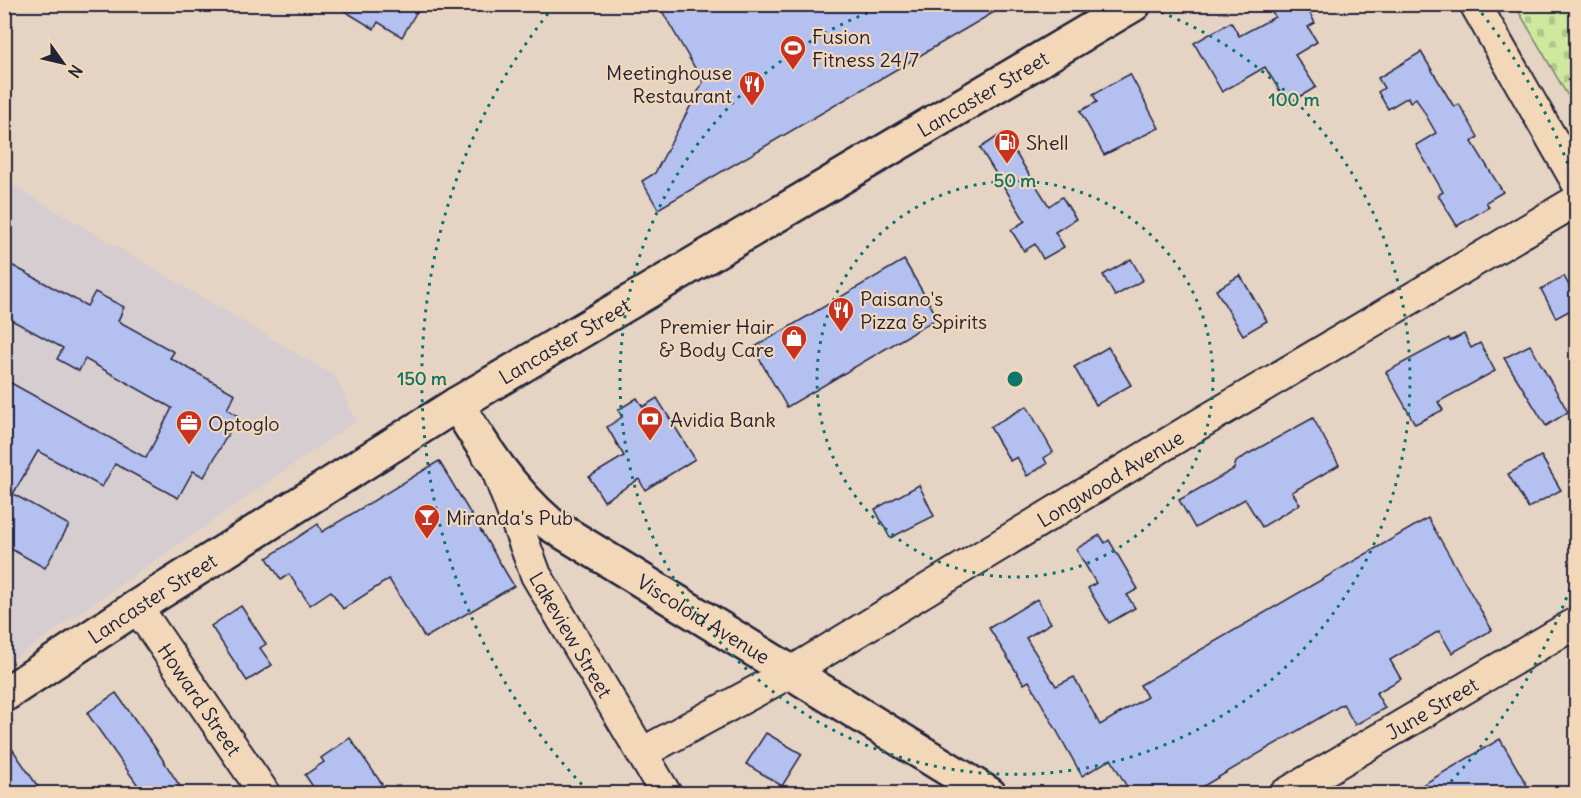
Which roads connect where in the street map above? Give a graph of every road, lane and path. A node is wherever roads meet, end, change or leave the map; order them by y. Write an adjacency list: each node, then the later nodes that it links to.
1 (1475, 4): 3 (street)
2 (1119, 8): 5 (main road, Lancaster Street)
3 (1576, 181)
4 (1576, 201): 9 (street, Longwood Avenue)
5 (457, 404): 6 (main road, Viscoloid Avenue); 7 (main road, Lancaster Street)
6 (496, 467): 9 (main road, Viscoloid Avenue); 11 (street, Lakeview Street)
7 (135, 608): 10 (main road, Lancaster Street); 12 (street, Howard Street)
8 (1576, 623): 15 (street, June Street)
9 (791, 672): 11 (street, Longwood Avenue); 14 (main road, Viscoloid Avenue)
10 (4, 695)
11 (642, 753): 13 (street, Lakeview Street)
12 (265, 794)
13 (666, 794)
14 (989, 794)
15 (1285, 794)

